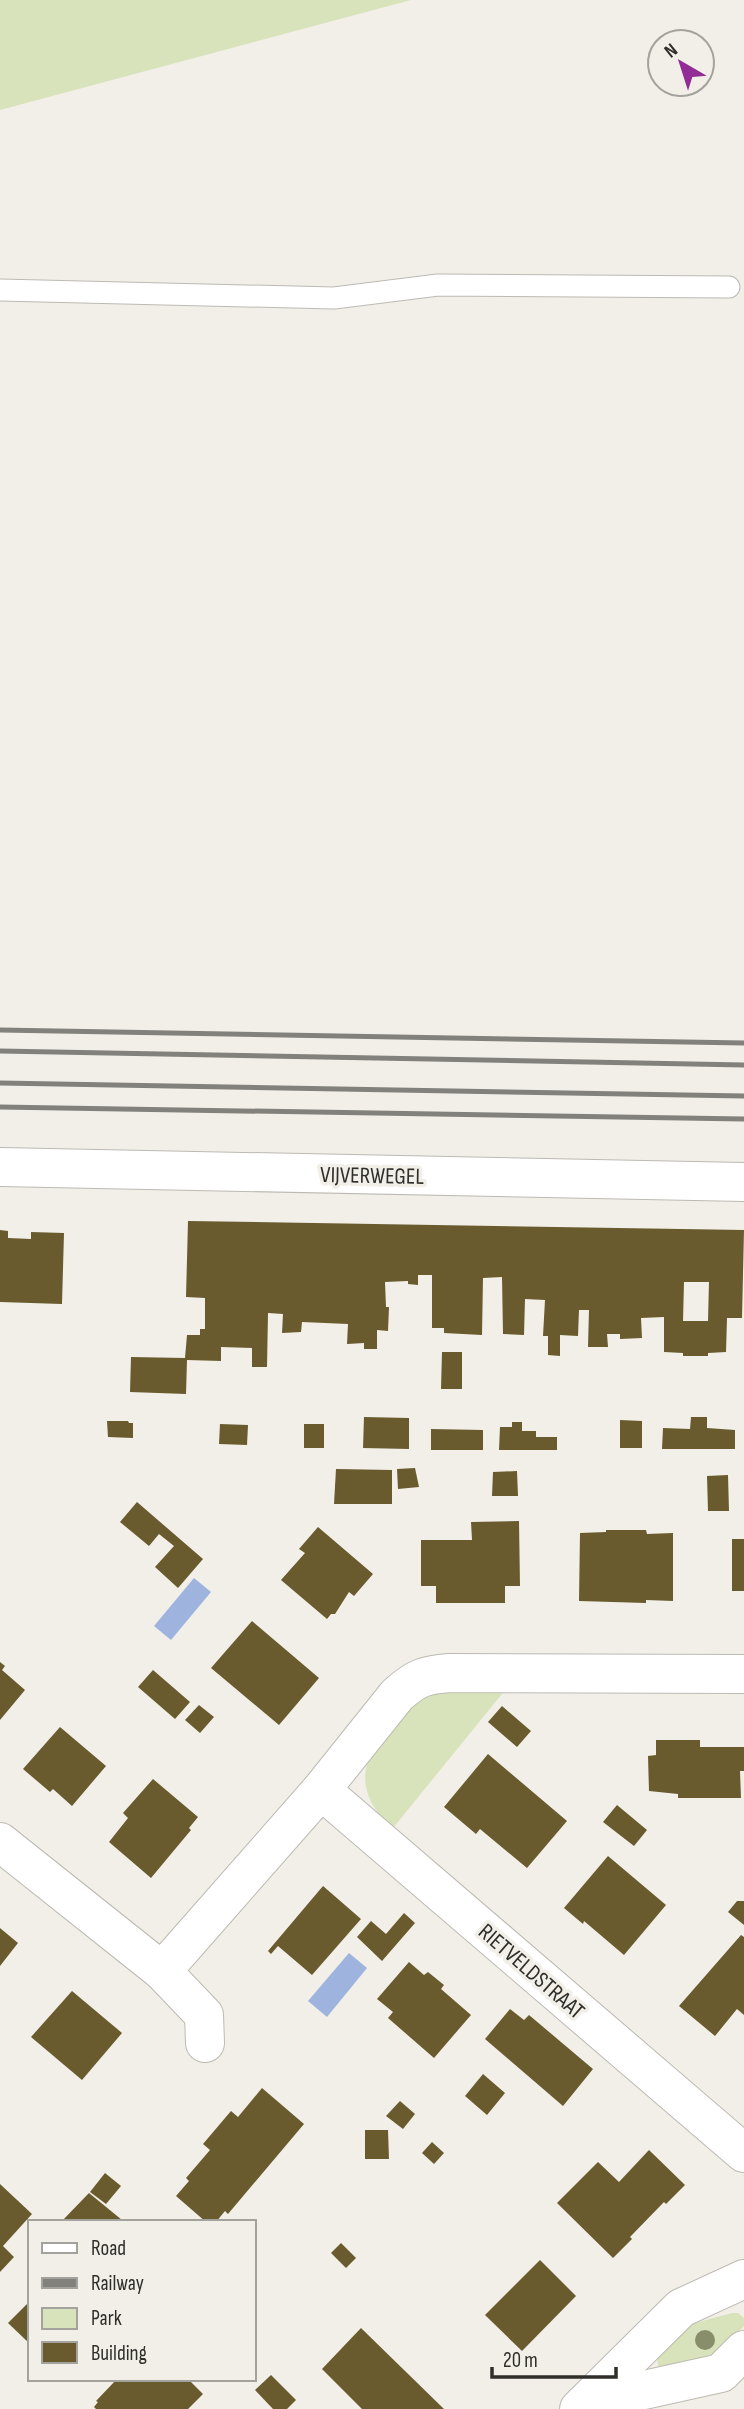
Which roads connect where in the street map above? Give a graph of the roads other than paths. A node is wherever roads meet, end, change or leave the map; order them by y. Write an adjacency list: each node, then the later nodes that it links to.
1 (729, 287): 2 (lane)
2 (0, 290)
3 (0, 1167): 4 (street, VIJVERWEGEL)
4 (744, 1182)
5 (744, 1674): 6 (street)
6 (321, 1790): 8 (street); 10 (street, RIETVELDSTRAAT)
7 (0, 1842): 8 (street)
8 (162, 1972): 9 (street)
9 (205, 2043)
10 (744, 2153)
11 (744, 2279): 13 (street)
12 (744, 2350): 13 (street)
13 (582, 2406)

